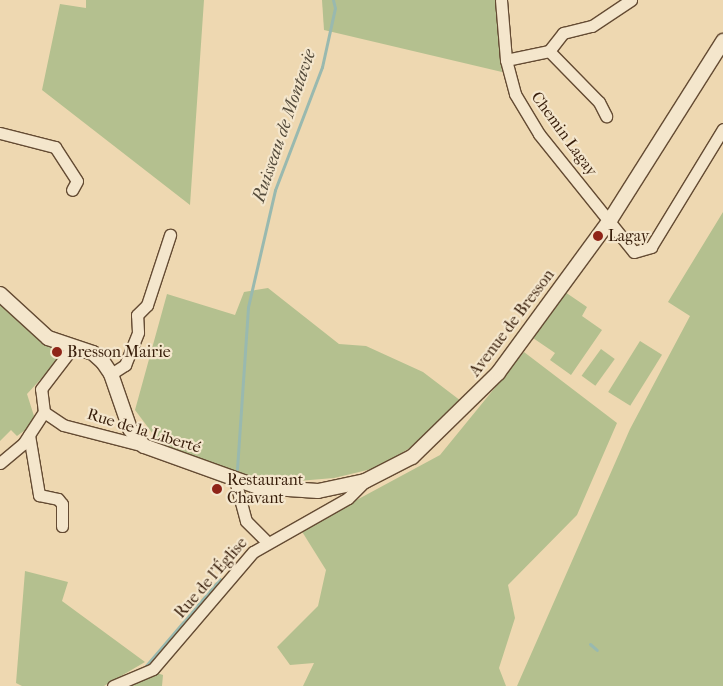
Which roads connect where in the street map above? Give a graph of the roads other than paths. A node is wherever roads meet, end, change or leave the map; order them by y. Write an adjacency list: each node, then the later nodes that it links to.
1 (502, 0): 5 (street, Chemin Lagay)
2 (632, 0): 4 (street)
3 (723, 41): 10 (street, Avenue de Bresson)
4 (549, 51): 5 (street); 6 (street)
5 (506, 60): 10 (street, Chemin Lagay)
6 (606, 116)
7 (723, 129): 10 (street, Chemin Lagay)
8 (0, 133): 9 (street)
9 (72, 190)
10 (610, 220): 20 (street, Avenue de Bresson)
11 (170, 235): 14 (street)
12 (0, 294): 13 (street)
13 (73, 347): 14 (street); 15 (street)
14 (111, 374): 17 (street)
15 (44, 412): 16 (street); 17 (street, Rue de la Liberté)
16 (29, 436): 18 (street); 21 (street)
17 (144, 446): 19 (street, Rue de la Liberté)
18 (0, 463)
19 (235, 480): 20 (street, Avenue de Bresson); 22 (street)
20 (365, 482): 22 (street, Rue de l'Église)
21 (62, 526)
22 (267, 542): 23 (street, Rue de l'Église)
23 (113, 686)

